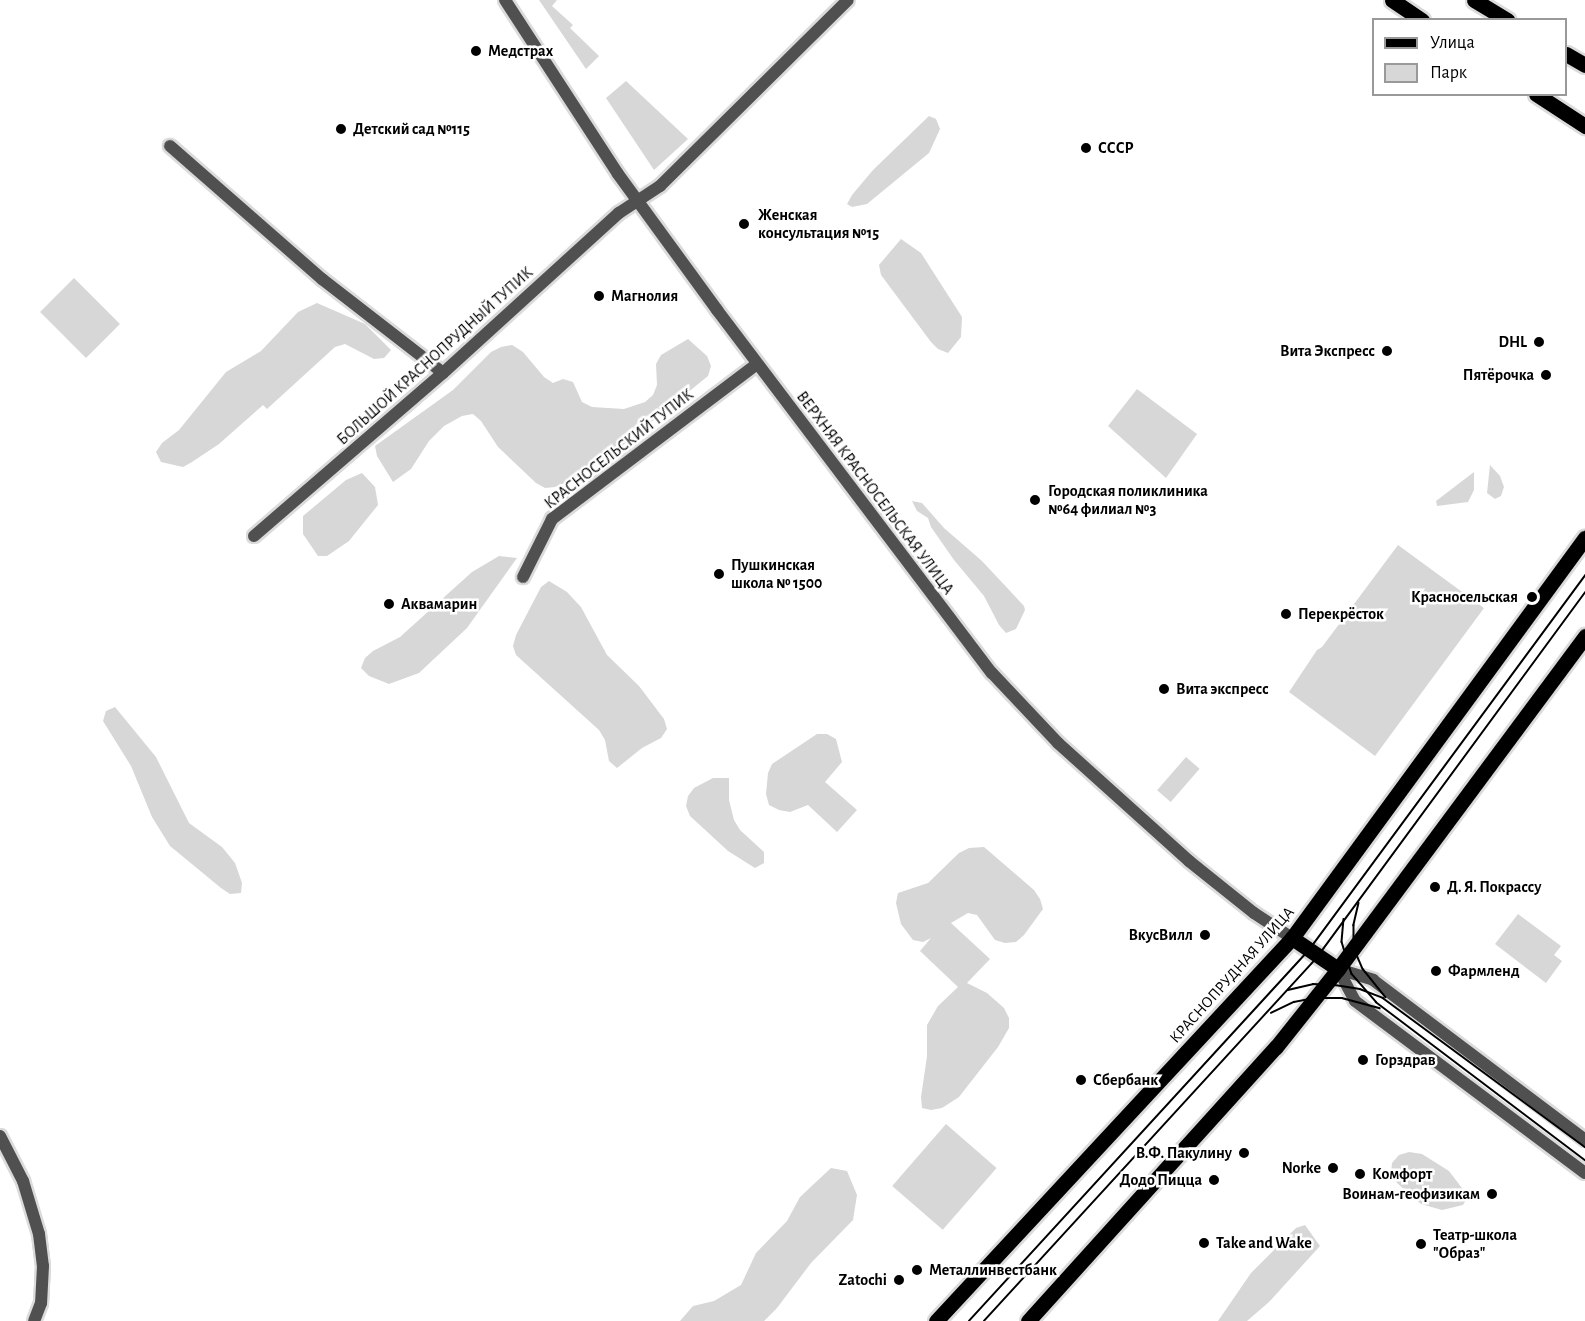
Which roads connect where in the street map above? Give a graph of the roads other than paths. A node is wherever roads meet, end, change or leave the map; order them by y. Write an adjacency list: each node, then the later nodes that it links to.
1 (505, 0): 12 (street, ВЕРХНЯЯ КРАСНОСЕЛЬСКАЯ УЛИЦА)
2 (848, 0): 12 (street, БОЛЬШОЙ КРАСНОПРУДНЫЙ ТУПИК)
3 (1392, 0): 5 (main road)
4 (1474, 0): 6 (main road)
5 (1419, 18)
6 (1504, 18)
7 (1567, 55): 8 (main road)
8 (1585, 65)
9 (1539, 96): 10 (main road)
10 (1585, 126)
11 (170, 146): 14 (street)
12 (638, 201): 13 (street, ВЕРХНЯЯ КРАСНОСЕЛЬСКАЯ УЛИЦА); 14 (street, БОЛЬШОЙ КРАСНОПРУДНЫЙ ТУПИК)
13 (756, 364): 17 (street, КРАСНОСЕЛЬСКИЙ ТУПИК); 19 (street, ВЕРХНЯЯ КРАСНОСЕЛЬСКАЯ УЛИЦА)
14 (443, 373): 15 (street, БОЛЬШОЙ КРАСНОПРУДНЫЙ ТУПИК)
15 (254, 536)
16 (1585, 538): 19 (main road, КРАСНОПРУДНАЯ УЛИЦА)
17 (523, 577)
18 (1585, 636): 20 (main road)
19 (1292, 938): 20 (main road); 25 (main road, КРАСНОПРУДНАЯ УЛИЦА)
20 (1338, 969): 22 (street); 23 (street); 26 (main road)
21 (0, 1136): 24 (street)
22 (1585, 1140)
23 (1585, 1173)
24 (34, 1321)
25 (936, 1321)
26 (1028, 1321)

